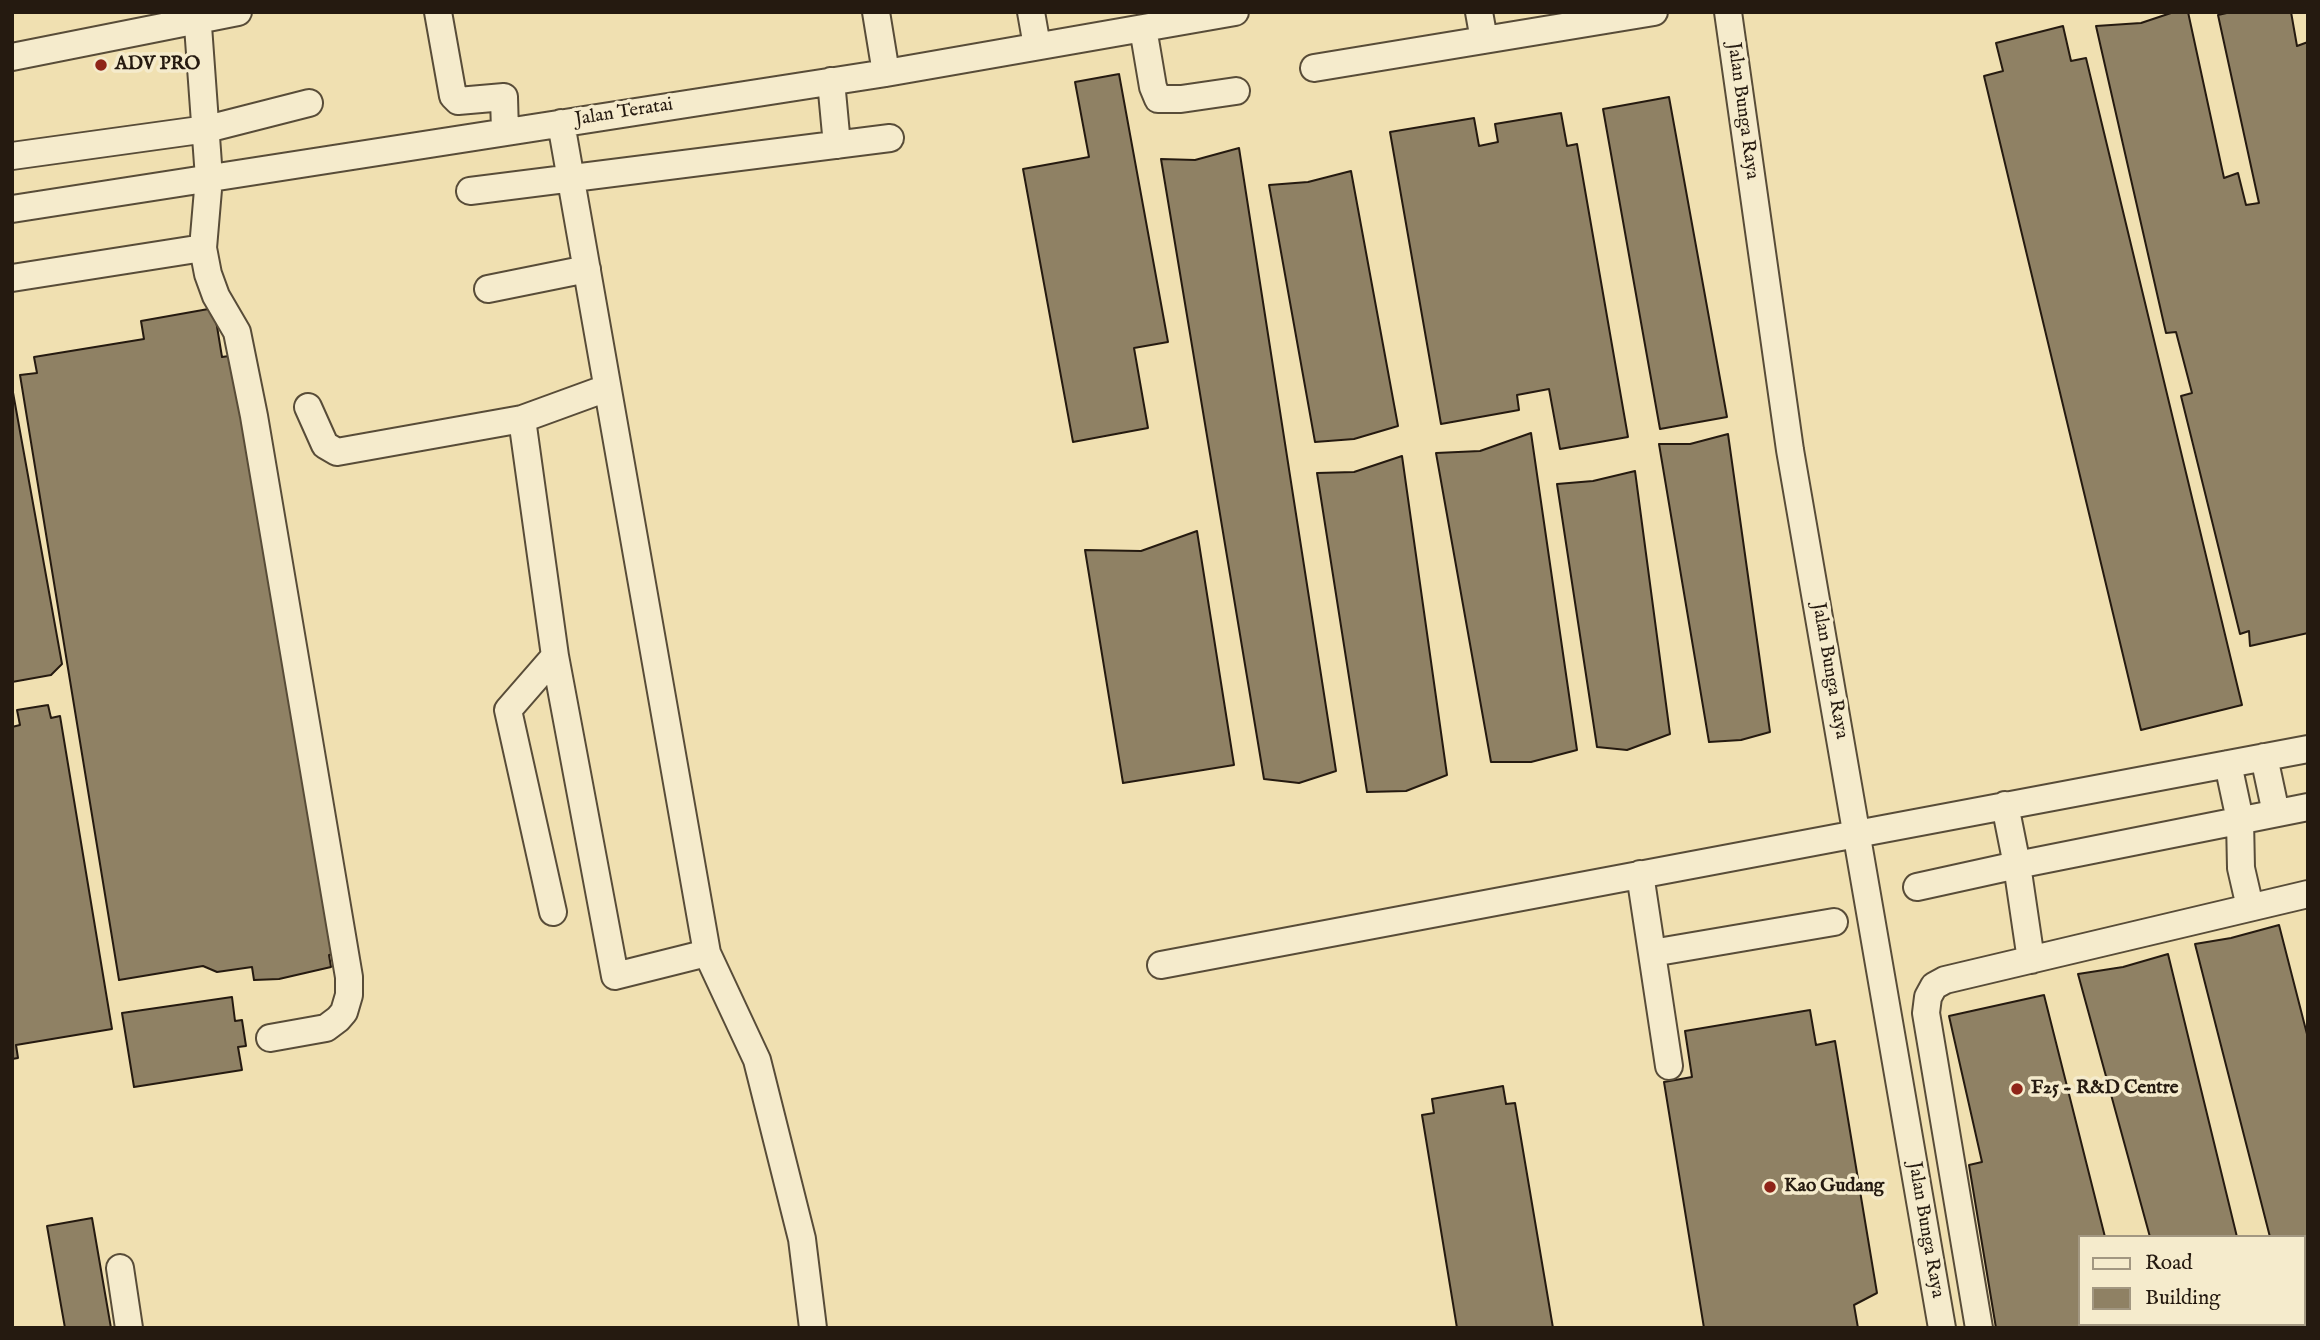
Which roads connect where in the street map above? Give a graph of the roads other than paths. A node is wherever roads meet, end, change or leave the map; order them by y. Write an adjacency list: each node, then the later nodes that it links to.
1 (238, 12): 9 (street)
2 (438, 12): 21 (street)
3 (876, 12): 15 (street)
4 (1031, 12): 12 (street)
5 (1235, 12): 10 (street, Jalan Teratai)
6 (1479, 12): 11 (street)
7 (1654, 12): 11 (street)
8 (1728, 12): 44 (street, Jalan Bunga Raya)
9 (198, 16): 13 (street); 20 (street)
10 (1143, 28): 12 (street, Jalan Teratai); 17 (street)
11 (1484, 40): 14 (street)
12 (1037, 46): 15 (street, Jalan Teratai)
13 (12, 57)
14 (1314, 68)
15 (886, 72): 16 (street, Jalan Teratai)
16 (831, 81): 19 (street, Jalan Teratai); 23 (street)
17 (1236, 91)
18 (309, 103): 20 (street)
19 (561, 123): 21 (street, Jalan Teratai); 26 (street)
20 (207, 129): 24 (street); 25 (street)
21 (505, 132): 25 (street, Jalan Teratai)
22 (890, 138): 23 (street)
23 (837, 145): 26 (street)
24 (12, 156)
25 (209, 178): 28 (street, Jalan Teratai); 29 (street)
26 (571, 180): 27 (street); 30 (street)
27 (470, 191)
28 (12, 209)
29 (203, 248): 31 (street); 56 (street)
30 (587, 269): 32 (street); 33 (street)
31 (12, 278)
32 (488, 289)
33 (607, 388): 35 (street); 52 (street)
34 (308, 407): 35 (street)
35 (522, 419): 36 (street)
36 (555, 656): 50 (street); 52 (street)
37 (2308, 749): 38 (street)
38 (2264, 757): 39 (street); 42 (street)
39 (2228, 764): 40 (street); 43 (street)
40 (2005, 805): 44 (street); 45 (street)
41 (2308, 807): 42 (street)
42 (2276, 813): 43 (street)
43 (2240, 820): 45 (street); 49 (street)
44 (1858, 832): 46 (street); 61 (street, Jalan Bunga Raya)
45 (2017, 865): 47 (street); 54 (street)
46 (1640, 874): 53 (street); 55 (street)
47 (1917, 887)
48 (2308, 894): 49 (street)
49 (2250, 907): 54 (street)
50 (553, 912)
51 (1834, 922): 53 (street)
52 (707, 953): 60 (street)
53 (1652, 953): 57 (street)
54 (2031, 960): 62 (street)
55 (1161, 965)
56 (270, 1038)
57 (1669, 1066)
58 (120, 1268): 59 (street)
59 (129, 1328)
60 (813, 1328)
61 (1942, 1328)
62 (1979, 1328)

